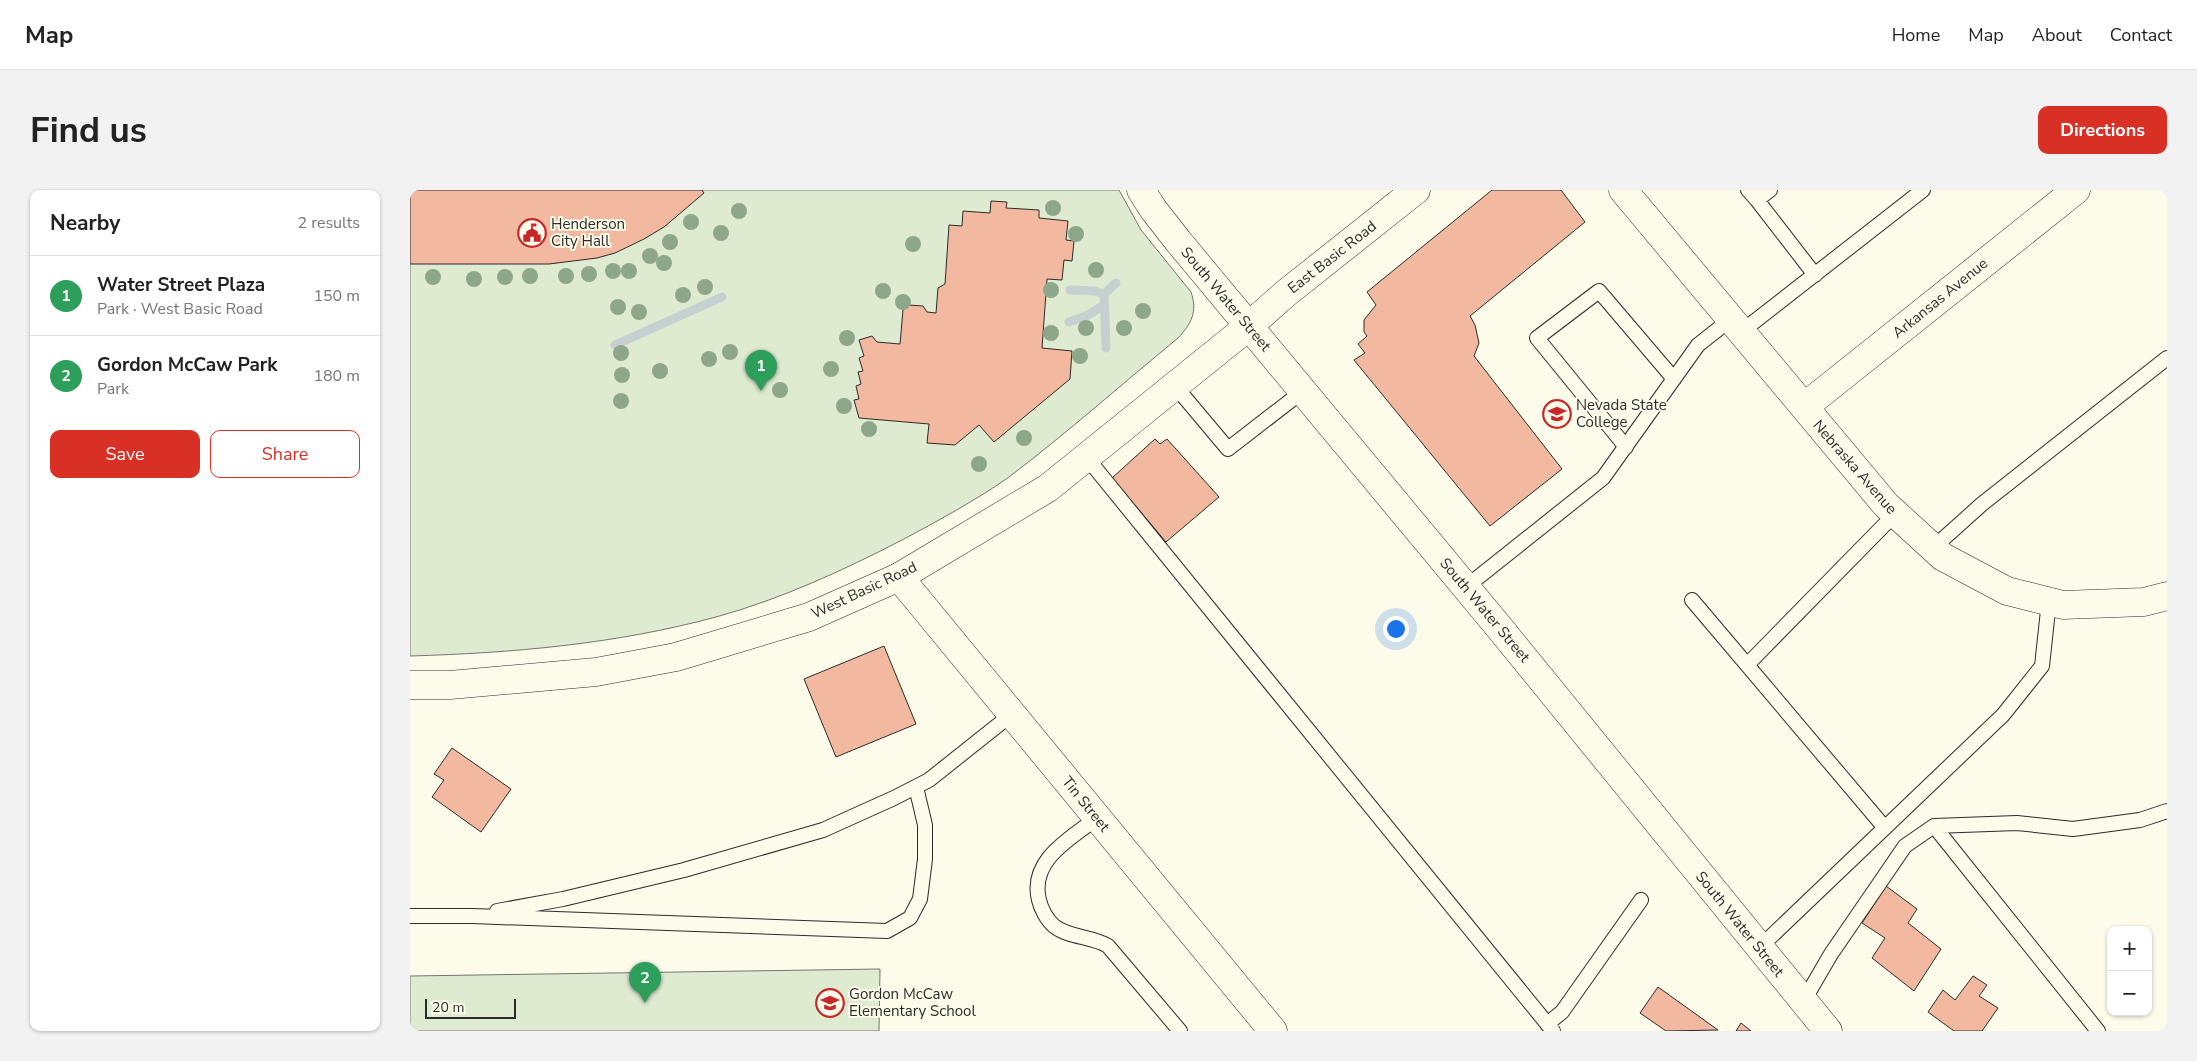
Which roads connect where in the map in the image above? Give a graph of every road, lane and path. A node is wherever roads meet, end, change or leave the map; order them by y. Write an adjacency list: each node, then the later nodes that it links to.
1 (1141, 190): 9 (street, South Water Street)
2 (1416, 190): 9 (street, East Basic Road)
3 (1623, 190): 10 (street, Nebraska Avenue)
4 (1770, 190): 7 (lane)
5 (1923, 190): 8 (lane)
6 (2076, 190): 15 (street, Arkansas Avenue)
7 (1753, 195): 8 (lane)
8 (1815, 274): 10 (lane)
9 (1249, 326): 13 (street, West Basic Road); 14 (street, South Water Street)
10 (1736, 326): 12 (lane); 15 (street, Nebraska Avenue)
11 (2167, 358): 19 (lane)
12 (1674, 379): 16 (lane); 16 (lane)
13 (1175, 386): 14 (lane); 17 (street, West Basic Road)
14 (1303, 391): 21 (street, South Water Street)
15 (1804, 407): 18 (street, Nebraska Avenue)
16 (1626, 447): 21 (lane)
17 (1087, 458): 20 (street, West Basic Road); 38 (lane)
18 (1895, 514): 19 (street, Nebraska Avenue); 25 (lane)
19 (1933, 548): 24 (street, Nebraska Avenue)
20 (899, 577): 26 (street, West Basic Road); 27 (street, Tin Street)
21 (1466, 587): 36 (street, South Water Street)
22 (2167, 596): 24 (street, Nebraska Avenue)
23 (1692, 600): 25 (lane)
24 (2049, 601): 32 (lane)
25 (1747, 665): 32 (lane)
26 (410, 685)
27 (1012, 714): 28 (lane); 30 (street, Tin Street)
28 (916, 787): 35 (lane); 35 (lane)
29 (2167, 811): 31 (lane)
30 (1097, 818): 39 (lane); 40 (street, Tin Street)
31 (1934, 826): 37 (lane); 42 (lane)
32 (1885, 828): 36 (lane)
33 (1641, 900): 38 (lane)
34 (410, 916): 35 (lane)
35 (472, 916)
36 (1759, 948): 37 (street, South Water Street)
37 (1803, 1002): 41 (street, South Water Street)
38 (1550, 1027)
39 (1180, 1031)
40 (1273, 1031)
41 (1828, 1031)
42 (2098, 1031)

